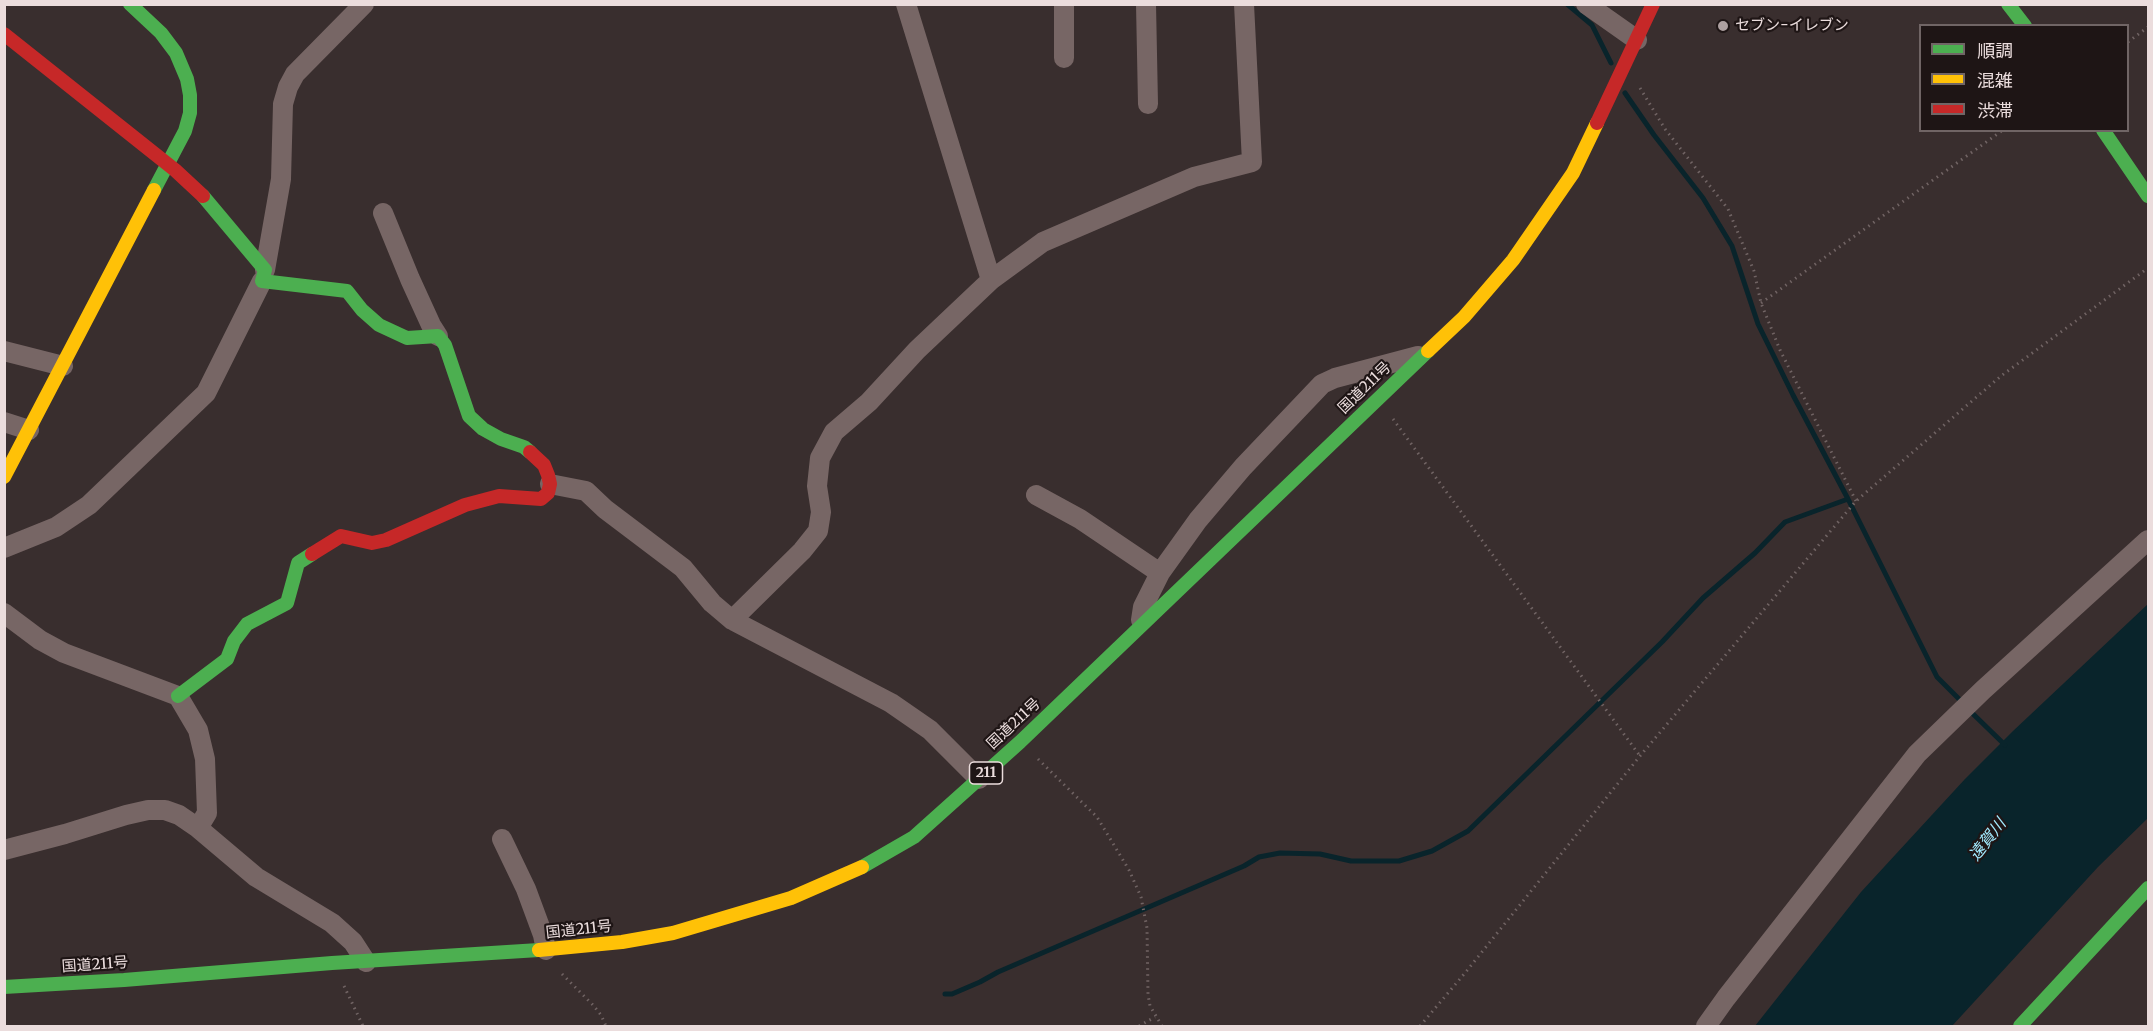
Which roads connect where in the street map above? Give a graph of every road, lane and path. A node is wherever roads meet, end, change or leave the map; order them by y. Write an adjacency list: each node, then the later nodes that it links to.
1 (130, 4): 29 (main road)
2 (364, 4): 23 (street)
3 (906, 4): 24 (street)
4 (1065, 4): 15 (street)
5 (1146, 4): 17 (street)
6 (1245, 4): 24 (street)
7 (1586, 4): 13 (street)
8 (1653, 4): 13 (main road, 国道211号 / 211)
9 (2008, 4): 10 (main road)
10 (2023, 24)
11 (2148, 27): 14 (path)
12 (4, 34): 23 (main road)
13 (1637, 40): 16 (main road, 国道211号 / 211)
14 (2129, 41)
15 (1064, 58)
16 (1626, 64): 25 (path); 28 (main road, 国道211号 / 211)
17 (1148, 104)
18 (2000, 132): 25 (path)
19 (2104, 132): 20 (main road)
20 (2148, 196)
21 (383, 213): 26 (street)
22 (2148, 268): 36 (path)
23 (264, 275): 26 (main road); 38 (street)
24 (991, 280): 41 (street)
25 (1761, 303): 36 (path)
26 (438, 336): 34 (main road)
27 (4, 351): 29 (street)
28 (1423, 355): 30 (main road, 国道211号 / 211); 39 (street)
29 (63, 366): 32 (main road)
30 (1378, 398): 42 (main road, 国道211号 / 211); 45 (path)
31 (4, 423): 32 (street)
32 (29, 430): 33 (main road)
33 (4, 477)
34 (550, 484): 41 (street); 43 (main road)
35 (1036, 495): 39 (street)
36 (1856, 501): 45 (path)
37 (2148, 540): 61 (street)
38 (4, 548)
39 (1160, 573): 42 (street)
40 (4, 613): 43 (street)
41 (732, 620): 46 (street)
42 (1139, 627): 44 (main road, 国道211号 / 211)
43 (178, 696): 47 (street)
44 (1020, 742): 46 (main road, 国道211号 / 211); 55 (path)
45 (1640, 756): 60 (path)
46 (979, 779): 51 (main road, 国道211号 / 211)
47 (198, 828): 49 (street); 52 (street)
48 (502, 839): 51 (street)
49 (4, 850)
50 (2148, 888): 62 (main road)
51 (546, 950): 52 (main road, 国道211号 / 211); 57 (path)
52 (366, 962): 53 (main road, 国道211号 / 211)
53 (332, 963): 54 (main road, 国道211号 / 211); 56 (path)
54 (4, 987)
55 (1155, 1017): 58 (path); 59 (path)
56 (363, 1026)
57 (606, 1026)
58 (1139, 1026)
59 (1162, 1026)
60 (1420, 1026)
61 (1706, 1026)
62 (2020, 1026)

